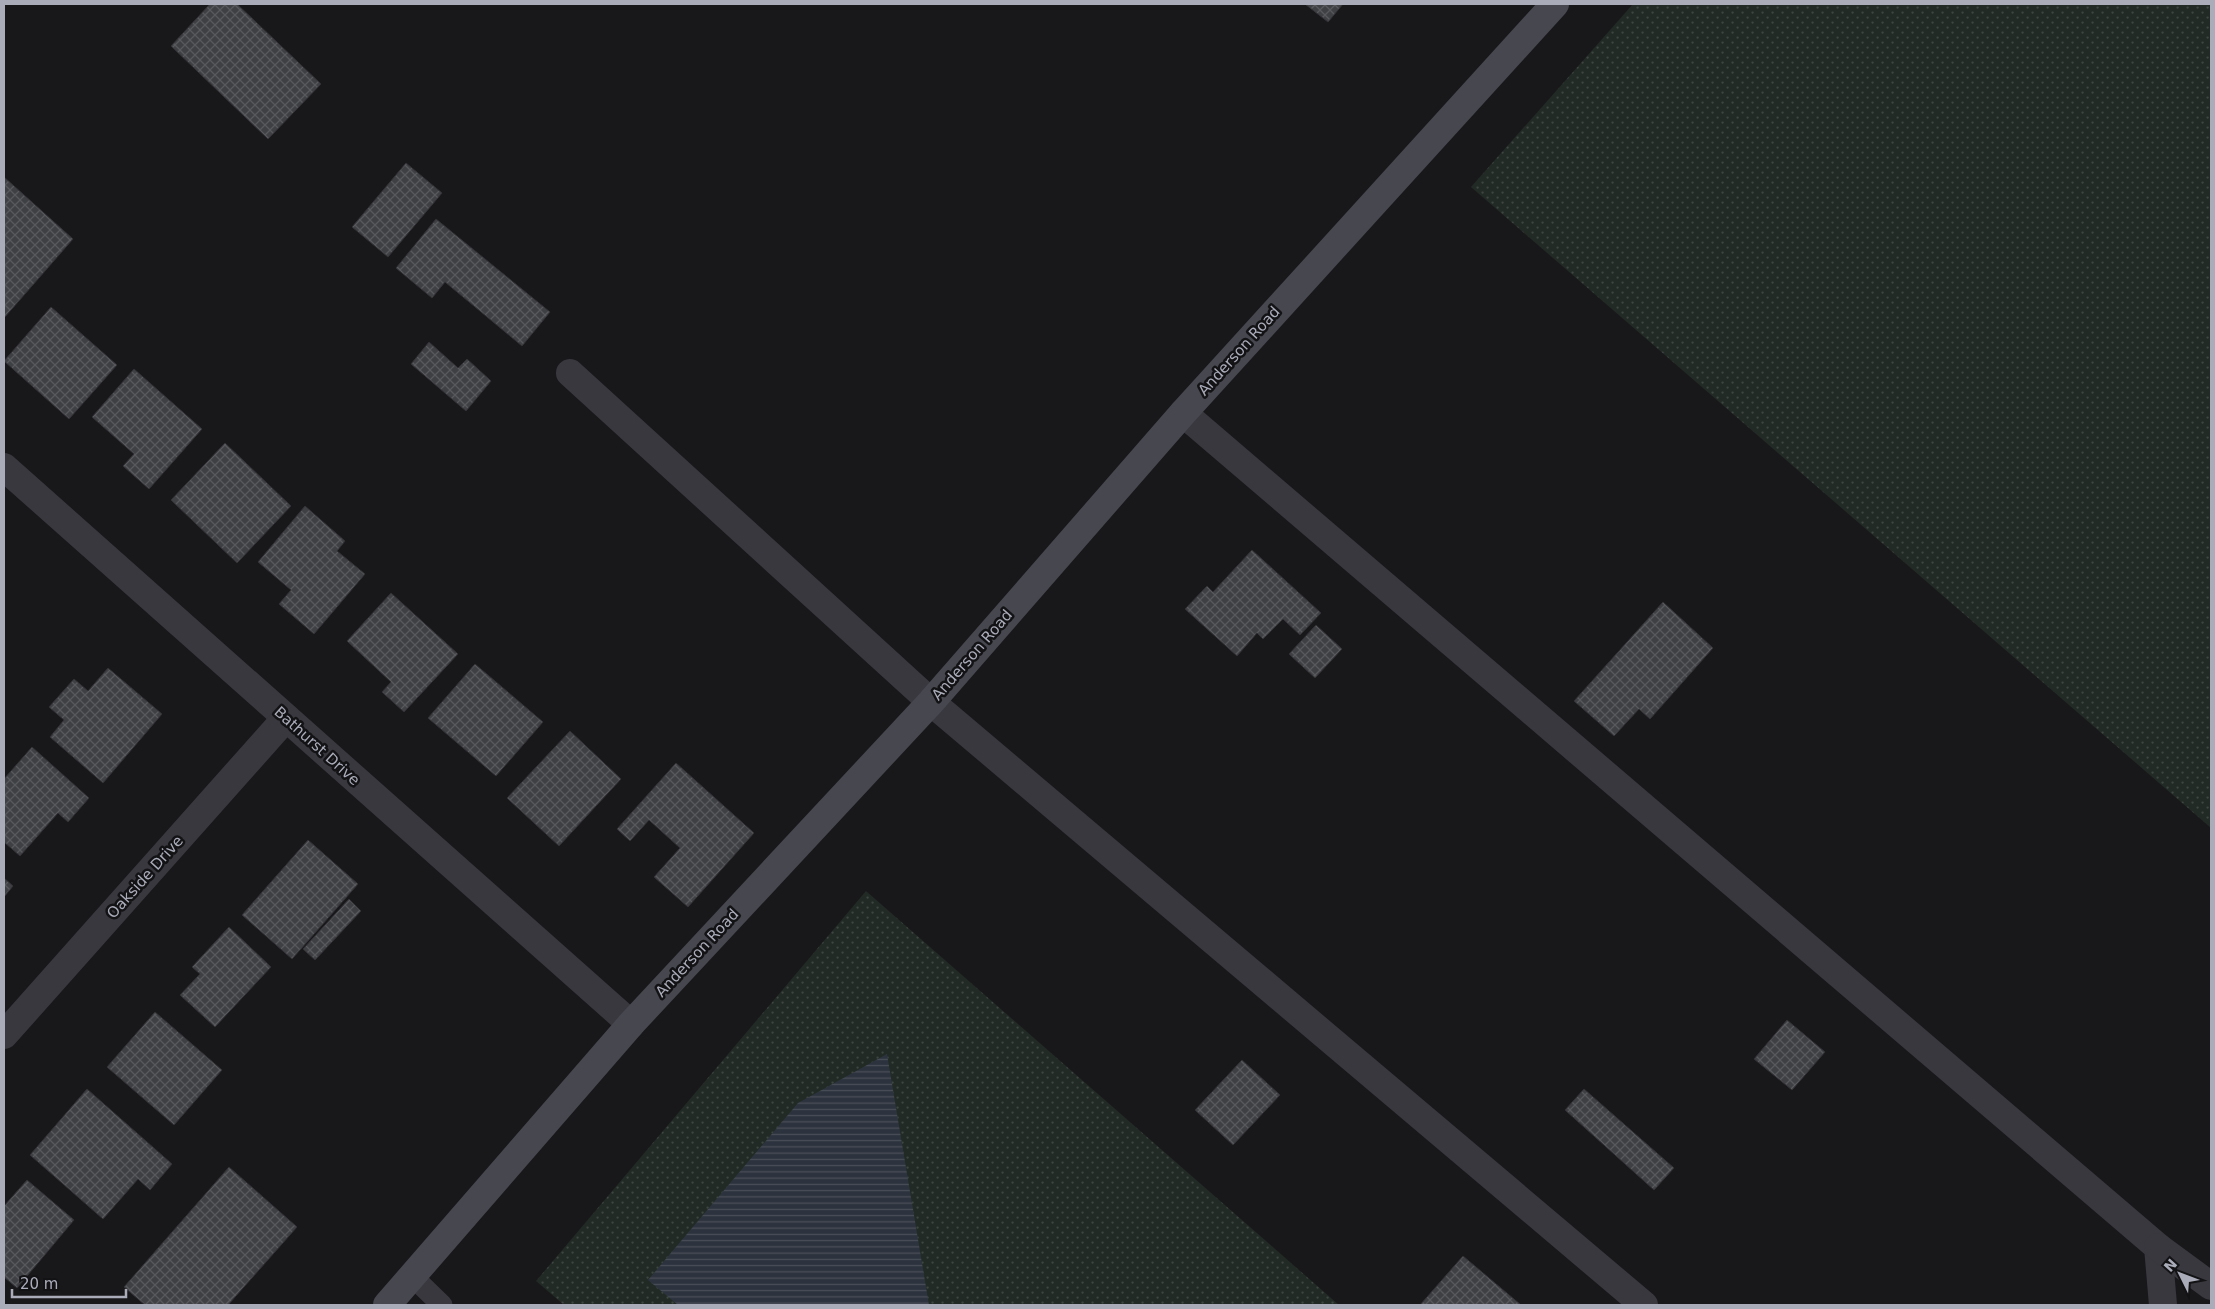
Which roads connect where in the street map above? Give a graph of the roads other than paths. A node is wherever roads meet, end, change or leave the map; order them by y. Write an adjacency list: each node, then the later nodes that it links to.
1 (1555, 4): 3 (street, Anderson Road)
2 (570, 373): 5 (street)
3 (1183, 413): 5 (street, Anderson Road); 9 (street)
4 (4, 467): 6 (street, Bathurst Drive)
5 (931, 702): 7 (street, Anderson Road); 14 (street)
6 (286, 718): 7 (street, Bathurst Drive); 8 (street, Oakside Drive)
7 (631, 1024): 10 (street, Anderson Road)
8 (4, 1035)
9 (2158, 1246): 11 (street); 15 (street)
10 (412, 1276): 12 (street, Anderson Road); 13 (lane)
11 (2211, 1286)
12 (387, 1305)
13 (442, 1305)
14 (1644, 1305)
15 (2163, 1305)

